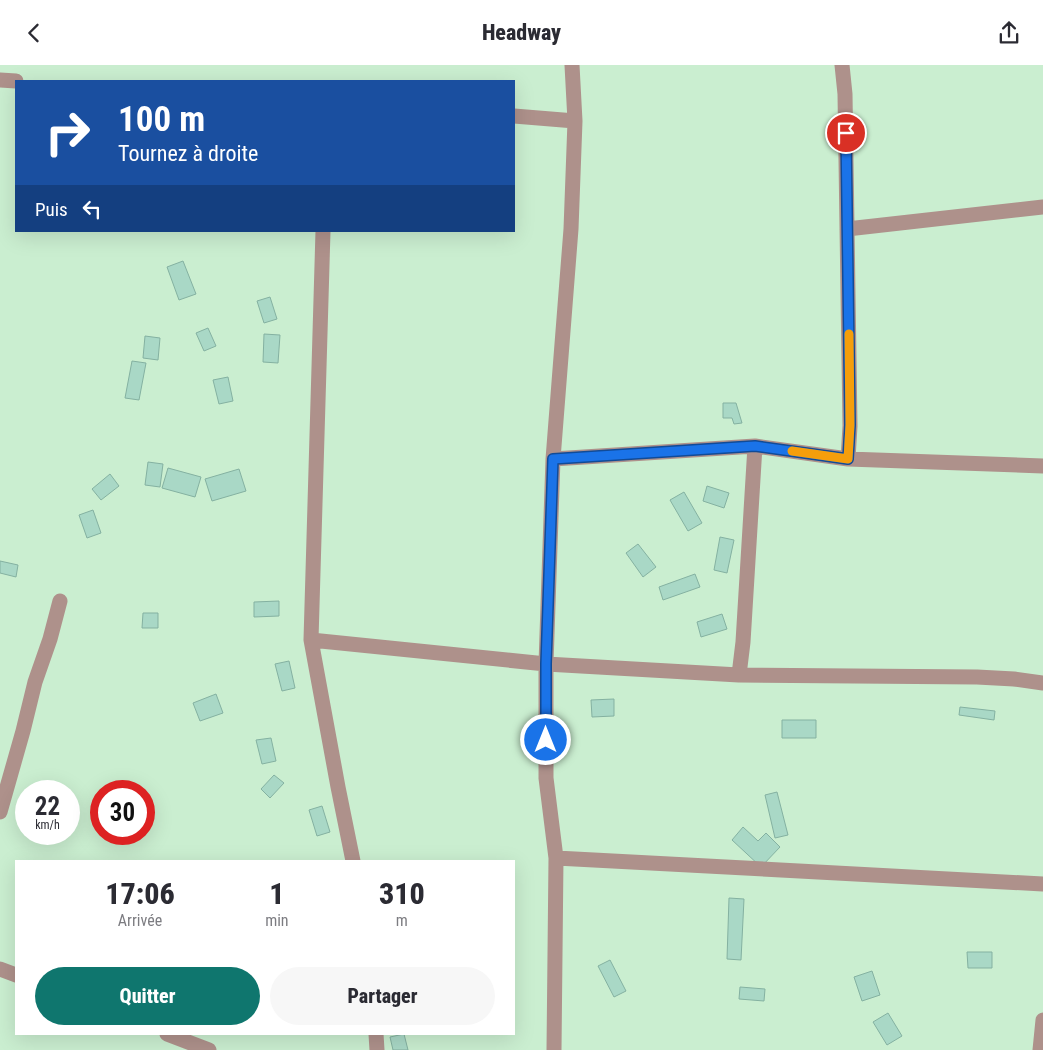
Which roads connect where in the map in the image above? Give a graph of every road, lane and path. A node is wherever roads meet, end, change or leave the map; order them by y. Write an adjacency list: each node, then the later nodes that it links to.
1 (572, 65): 6 (street)
2 (842, 65): 8 (street)
3 (0, 80): 4 (street)
4 (15, 81)
5 (515, 117): 6 (street)
6 (576, 121): 11 (street)
7 (1043, 207): 8 (street)
8 (847, 229): 12 (street)
9 (323, 232): 15 (street)
10 (755, 446): 11 (street); 12 (street); 17 (street)
11 (553, 459): 16 (street)
12 (848, 459): 13 (street)
13 (1043, 466)
14 (60, 601): 19 (street)
15 (312, 640): 16 (street); 21 (street)
16 (546, 664): 17 (street); 20 (street)
17 (739, 675): 18 (street)
18 (1043, 683)
19 (0, 812)
20 (556, 858): 22 (street); 30 (street)
21 (353, 860)
22 (1043, 884)
23 (0, 969): 24 (street)
24 (15, 975)
25 (1043, 1020): 31 (street)
26 (170, 1035): 28 (street)
27 (376, 1035): 29 (street)
28 (209, 1050)
29 (377, 1050)
30 (554, 1050)
31 (1040, 1050)

